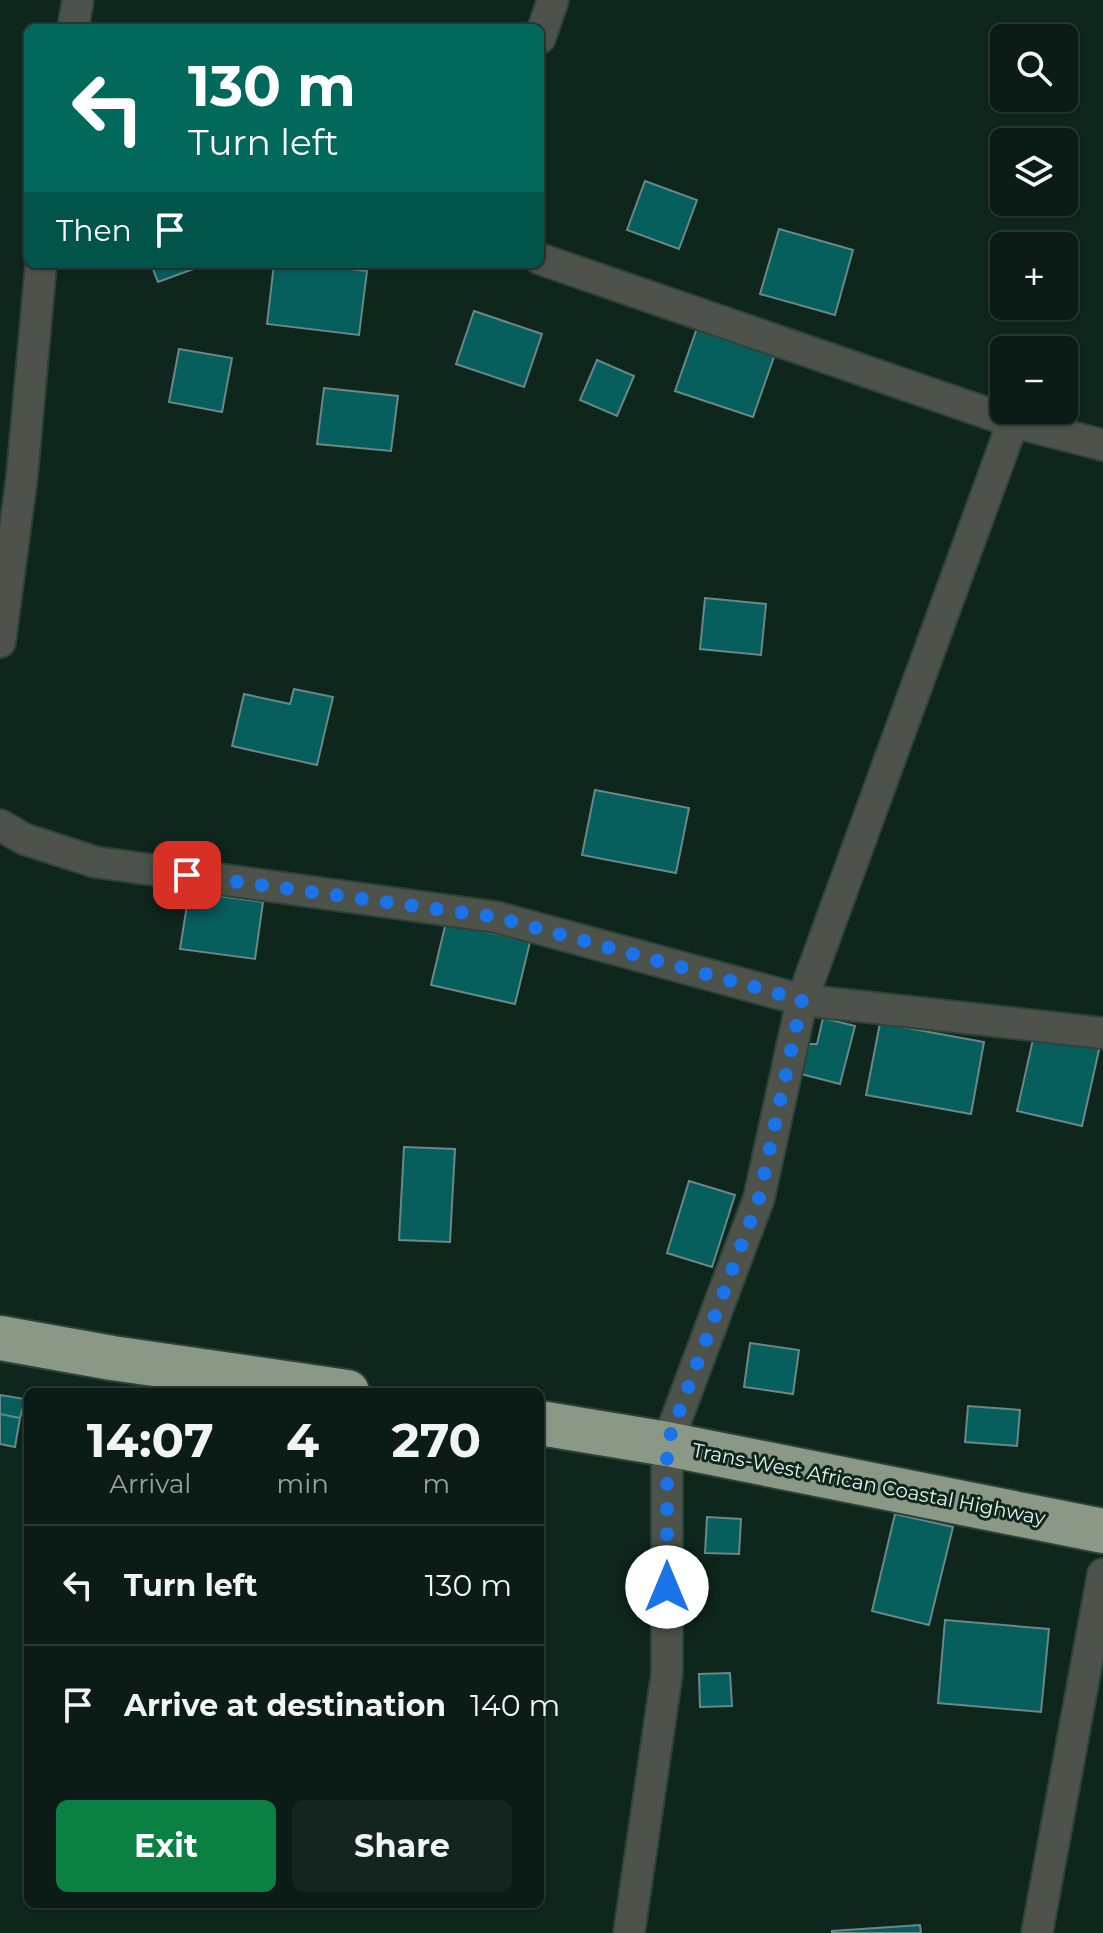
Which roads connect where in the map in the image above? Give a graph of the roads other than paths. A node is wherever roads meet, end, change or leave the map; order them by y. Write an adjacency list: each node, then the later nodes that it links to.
1 (78, 0): 3 (street)
2 (553, 0): 4 (street)
3 (74, 24)
4 (544, 26)
5 (544, 260): 7 (street)
6 (41, 268): 11 (street)
7 (990, 414)
8 (1012, 424): 13 (street)
9 (1021, 424): 10 (street)
10 (1103, 445)
11 (0, 642)
12 (0, 825): 13 (street)
13 (802, 1000): 14 (street); 18 (street)
14 (1103, 1033)
15 (0, 1338): 16 (highway)
16 (312, 1388)
17 (544, 1424): 18 (highway, Trans-West African Coastal Highway)
18 (667, 1444): 19 (highway, Trans-West African Coastal Highway); 21 (street)
19 (1103, 1531)
20 (1103, 1574): 22 (street)
21 (629, 1933)
22 (1037, 1933)

